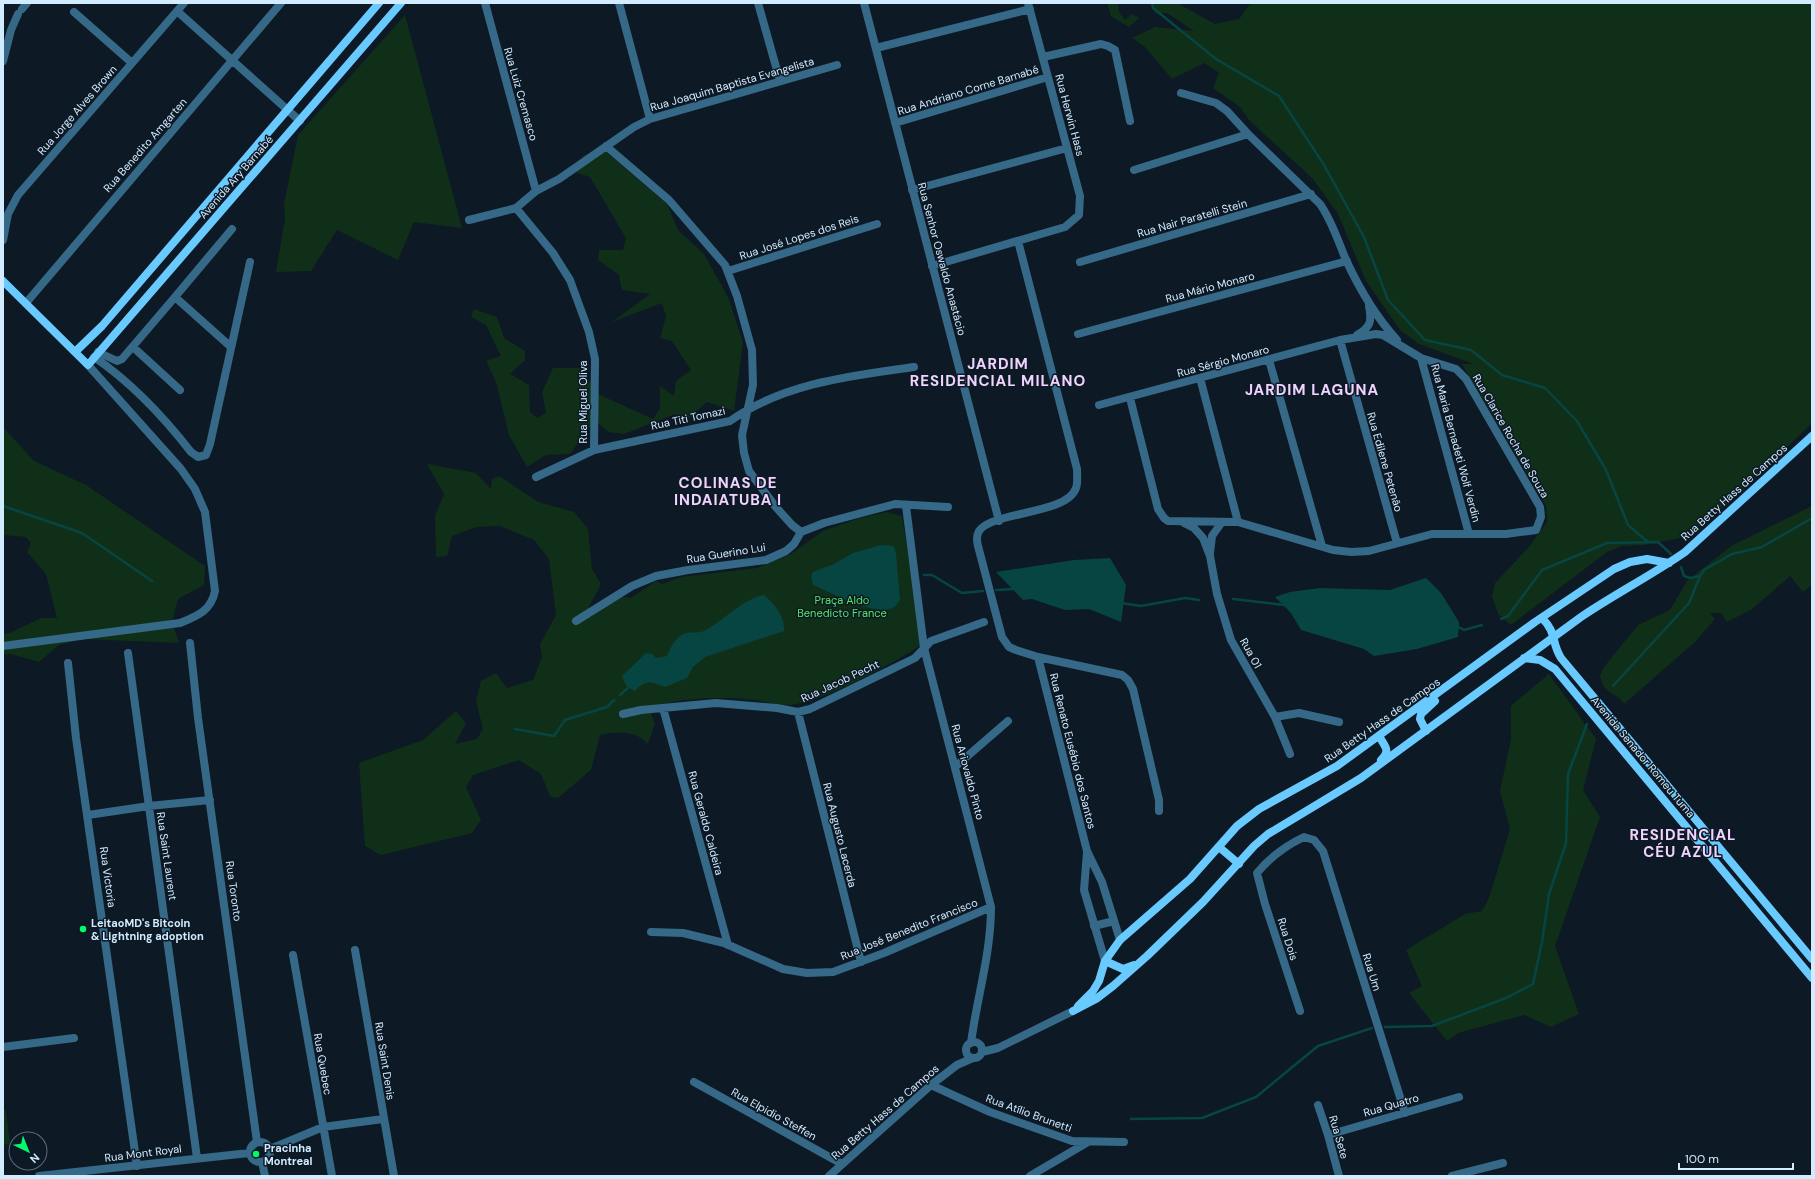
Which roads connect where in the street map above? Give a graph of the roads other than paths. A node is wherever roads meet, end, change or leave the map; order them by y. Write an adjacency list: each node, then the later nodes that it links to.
1 (184, 3): 11 (street, Rua Jorge Alves Brown)
2 (281, 3): 16 (street, Rua Benedito Amgarten)
3 (379, 3): 23 (street, Avenida Ary Barnabé)
4 (401, 3): 25 (street, Avenida Ary Barnabé)
5 (485, 3): 33 (street, Rua Luiz Cremasco)
6 (619, 3): 24 (street)
7 (758, 3): 21 (street)
8 (864, 3): 13 (street, Rua Senhor Oswaldo Anastácio)
9 (1029, 6): 13 (street); 15 (street, Rua Herwin Hass)
10 (22, 9): 14 (street)
11 (177, 11): 16 (street); 18 (street, Rua Jorge Alves Brown)
12 (74, 12): 18 (street)
13 (876, 48): 27 (street, Rua Senhor Oswaldo Anastácio)
14 (4, 49): 17 (street)
15 (1043, 57): 20 (street, Rua Herwin Hass); 26 (street)
16 (232, 60): 23 (street); 49 (street, Rua Benedito Amgarten)
17 (3, 61)
18 (132, 63): 39 (street, Rua Jorge Alves Brown)
19 (837, 65): 21 (street, Rua Joaquim Baptista Evangelista)
20 (1048, 77): 27 (street, Rua Andriano Corne Barnabé); 30 (street, Rua Herwin Hass)
21 (780, 81): 24 (street, Rua Joaquim Baptista Evangelista)
22 (1181, 93): 28 (street, Rua Clarice Rocha de Souza)
23 (288, 110): 25 (street); 50 (street, Avenida Ary Barnabé)
24 (650, 119): 29 (street, Rua Joaquim Baptista Evangelista)
25 (300, 121): 51 (street, Avenida Ary Barnabé)
26 (1130, 121)
27 (895, 123): 32 (street, Rua Senhor Oswaldo Anastácio)
28 (1248, 134): 31 (street); 34 (street, Rua Clarice Rocha de Souza)
29 (606, 146): 33 (street, Rua Joaquim Baptista Evangelista); 45 (street)
30 (1067, 148): 32 (street); 40 (street, Rua Herwin Hass)
31 (1134, 170)
32 (912, 190): 44 (street, Rua Senhor Oswaldo Anastácio)
33 (536, 191): 35 (street, Rua Joaquim Baptista Evangelista)
34 (1311, 194): 41 (street, Rua Clarice Rocha de Souza); 43 (street, Rua Nair Paratelli Stein)
35 (516, 208): 36 (street, Rua Joaquim Baptista Evangelista); 70 (street, Rua Miguel Oliva)
36 (469, 220)
37 (877, 224): 45 (street, Rua José Lopes dos Reis)
38 (232, 229): 47 (street)
39 (3, 240)
40 (1018, 241): 44 (street); 74 (street)
41 (1347, 260): 48 (street, Rua Clarice Rocha de Souza); 52 (street, Rua Mário Monaro)
42 (250, 262): 56 (street)
43 (1080, 262)
44 (932, 266): 74 (street, Rua Senhor Oswaldo Anastácio)
45 (728, 272): 68 (street)
46 (3, 281): 49 (street)
47 (175, 297): 55 (street); 56 (street)
48 (1369, 302): 53 (street, Rua Clarice Rocha de Souza); 57 (street, Rua Clarice Rocha de Souza)
49 (26, 303): 58 (street)
50 (102, 326): 51 (street); 58 (street, Avenida Ary Barnabé)
51 (114, 334): 59 (street, Avenida Ary Barnabé)
52 (1078, 334)
53 (1353, 337): 54 (street, Rua Sérgio Monaro); 57 (street, Rua Clarice Rocha de Souza)
54 (1340, 340): 61 (street, Rua Sérgio Monaro); 80 (street, Rua Edilene Petenão)
55 (133, 347): 59 (street); 65 (street)
56 (231, 347): 59 (street)
57 (1404, 348): 60 (street, Rua Clarice Rocha de Souza)
58 (75, 352): 62 (street)
59 (96, 354): 62 (street, Avenida Ary Barnabé)
60 (1421, 358): 79 (street, Rua Maria Bernadeti Wolf Verdin); 79 (street, Rua Clarice Rocha de Souza)
61 (1268, 360): 64 (street, Rua Sérgio Monaro); 81 (street)
62 (88, 365): 89 (street)
63 (914, 368): 68 (street, Rua Titi Tomazi)
64 (1200, 378): 66 (street, Rua Sérgio Monaro); 77 (street)
65 (180, 390)
66 (1130, 398): 67 (street, Rua Sérgio Monaro); 75 (street, Rua Clarice Rocha de Souza)
67 (1099, 406)
68 (748, 409): 70 (street, Rua Titi Tomazi); 78 (street)
69 (1812, 436): 83 (street, Rua Betty Hass de Campos)
70 (594, 450): 71 (street, Rua Titi Tomazi)
71 (536, 477)
72 (906, 506): 73 (street); 78 (street); 90 (street, Rua Ariovaldo Pinto)
73 (948, 507)
74 (999, 521): 92 (street)
75 (1182, 522): 76 (street, Rua Clarice Rocha de Souza); 82 (street, Rua 01)
76 (1222, 522): 77 (street, Rua Clarice Rocha de Souza); 82 (street, Rua 01)
77 (1238, 522): 81 (street, Rua Clarice Rocha de Souza)
78 (801, 532): 85 (street, Rua Guerino Lui)
79 (1469, 534): 80 (street, Rua Clarice Rocha de Souza)
80 (1397, 543): 81 (street, Rua Clarice Rocha de Souza)
81 (1322, 546)
82 (1210, 556): 99 (street, Rua 01)
83 (1669, 563): 84 (street, Rua Betty Hass de Campos); 87 (street, Rua Betty Hass de Campos)
84 (1542, 618): 87 (street, Avenida Senador Romeu Tuma); 95 (street, Rua Betty Hass de Campos)
85 (576, 621)
86 (984, 622): 90 (street, Rua Jacob Pecht)
87 (1554, 636): 93 (street, Rua Betty Hass de Campos); 123 (street, Avenida Senador Romeu Tuma)
88 (190, 643): 107 (street, Rua Toronto)
89 (3, 646)
90 (924, 648): 97 (street, Rua Jacob Pecht); 105 (street, Rua Ariovaldo Pinto)
91 (128, 653): 108 (street, Rua Saint Laurent)
92 (1038, 657): 109 (street); 112 (street, Rua Renato Eusébio dos Santos)
93 (1524, 658): 102 (street, Rua Betty Hass de Campos); 127 (street, Avenida Senador Romeu Tuma)
94 (68, 663): 110 (street, Rua Victoria)
95 (1459, 679): 102 (street); 103 (street, Rua Betty Hass de Campos)
96 (663, 708): 97 (street, Rua Jacob Pecht); 98 (street, Rua Jacob Pecht); 120 (street, Rua Geraldo Caldeira)
97 (798, 712): 125 (street, Rua Augusto Lacerda)
98 (623, 714)
99 (1275, 717): 101 (street); 104 (street, Rua 01)
100 (1008, 721): 105 (street)
101 (1339, 722)
102 (1426, 731): 106 (street, Rua Betty Hass de Campos)
103 (1379, 736): 106 (street); 111 (street, Rua Betty Hass de Campos)
104 (1290, 754)
105 (956, 766): 115 (street, Rua Ariovaldo Pinto)
106 (1361, 778): 113 (street, Rua Betty Hass de Campos)
107 (210, 800): 108 (street); 145 (street, Rua Toronto)
108 (149, 806): 110 (street); 149 (street, Rua Saint Laurent)
109 (1159, 811)
110 (88, 815): 153 (street, Rua Victoria)
111 (1219, 847): 113 (street); 119 (street, Rua Betty Hass de Campos)
112 (1087, 851): 116 (street, Rua Renato Eusébio dos Santos); 117 (street, Rua Renato Eusébio dos Santos)
113 (1239, 864): 126 (street, Rua Betty Hass de Campos)
114 (1257, 872): 129 (street, Rua Dois); 140 (street, Rua Um)
115 (991, 908): 125 (street, Rua José Benedito Francisco); 131 (street, Rua Ariovaldo Pinto)
116 (1114, 920): 117 (street); 119 (street, Rua Renato Eusébio dos Santos)
117 (1094, 926): 124 (street, Rua Renato Eusébio dos Santos)
118 (651, 932): 120 (street, Rua José Benedito Francisco)
119 (1120, 940): 124 (street, Rua Betty Hass de Campos)
120 (728, 945): 125 (street, Rua José Benedito Francisco)
121 (355, 950): 141 (street, Rua Saint Denis)
122 (293, 955): 142 (street, Rua Quebec)
123 (1812, 959)
124 (1105, 961): 126 (street); 128 (street, Rua Betty Hass de Campos)
125 (861, 962)
126 (1138, 964): 128 (street, Rua Betty Hass de Campos)
127 (1812, 978)
128 (1073, 1011): 133 (street, Rua Betty Hass de Campos)
129 (1300, 1011)
130 (74, 1038): 132 (street)
131 (969, 1046): 133 (street); 134 (street); 135 (street, Rua Betty Hass de Campos)
132 (3, 1047)
133 (982, 1052): 134 (street)
134 (972, 1058): 135 (street, Rua Betty Hass de Campos)
135 (957, 1065): 137 (street, Rua Betty Hass de Campos)
136 (694, 1082): 152 (street, Rua Elpidio Steffen)
137 (931, 1085): 144 (street, Rua Atílio Brunetti); 152 (street, Rua Betty Hass de Campos)
138 (1460, 1097): 140 (street, Rua Quatro)
139 (1318, 1105): 143 (street, Rua Sete)
140 (1405, 1113): 143 (street, Rua Quatro)
141 (383, 1119): 142 (street); 157 (street, Rua Saint Denis)
142 (323, 1127): 147 (street); 156 (street, Rua Quebec)
143 (1328, 1135): 160 (street, Rua Sete)
144 (1088, 1141): 146 (street, Rua Atílio Brunetti); 159 (street)
145 (257, 1142): 147 (street); 148 (street)
146 (1124, 1142)
147 (270, 1149): 150 (street)
148 (249, 1153): 149 (street, Rua Mont Royal); 150 (street)
149 (197, 1158): 153 (street, Rua Mont Royal)
150 (262, 1162): 155 (street)
151 (1503, 1163): 161 (street)
152 (842, 1164): 158 (street, Rua Betty Hass de Campos)
153 (137, 1166): 154 (street, Rua Mont Royal)
154 (39, 1176)
155 (265, 1176)
156 (332, 1176)
157 (394, 1176)
158 (829, 1176)
159 (1030, 1176)
160 (1339, 1176)
161 (1452, 1176)

